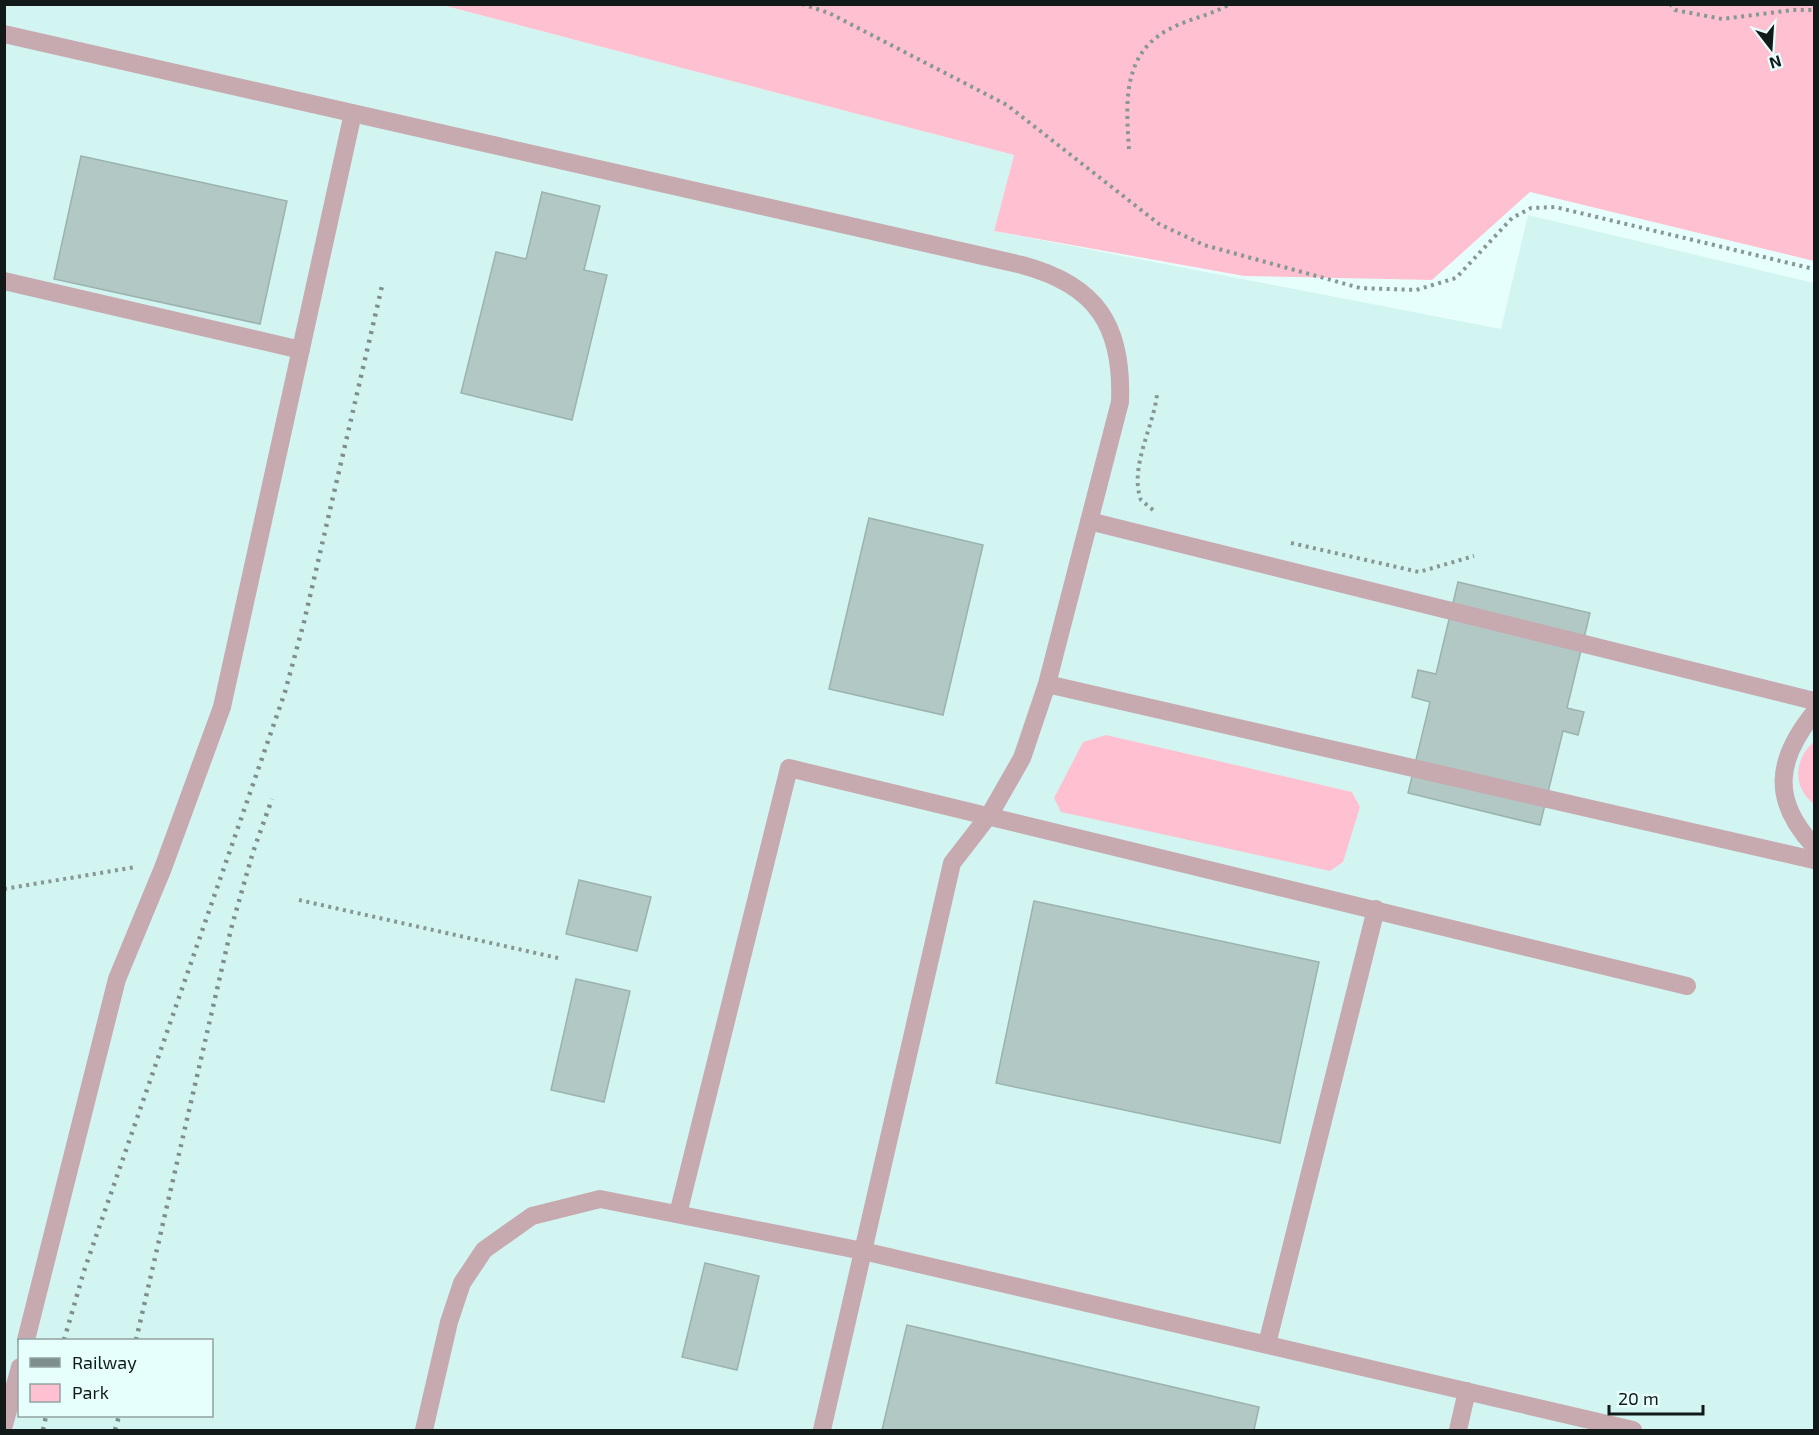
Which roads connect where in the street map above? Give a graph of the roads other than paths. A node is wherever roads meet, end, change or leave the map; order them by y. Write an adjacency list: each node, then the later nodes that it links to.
1 (4, 34): 2 (lane)
2 (353, 113): 4 (lane); 5 (lane)
3 (4, 281): 4 (lane)
4 (301, 350): 16 (lane)
5 (1089, 521): 6 (lane); 7 (lane)
6 (1047, 684): 9 (lane); 11 (lane)
7 (1815, 701)
8 (1815, 713): 10 (lane)
9 (990, 814): 12 (lane); 14 (lane); 15 (lane)
10 (1815, 846)
11 (1815, 860)
12 (1376, 909): 13 (lane); 17 (lane)
13 (1687, 986)
14 (678, 1214): 15 (lane); 21 (lane)
15 (863, 1251): 17 (lane); 22 (lane)
16 (27, 1339)
17 (1267, 1344): 19 (lane)
18 (18, 1374): 20 (lane)
19 (1467, 1392): 23 (lane); 24 (lane)
20 (4, 1425)
21 (424, 1431)
22 (822, 1431)
23 (1458, 1431)
24 (1633, 1431)

